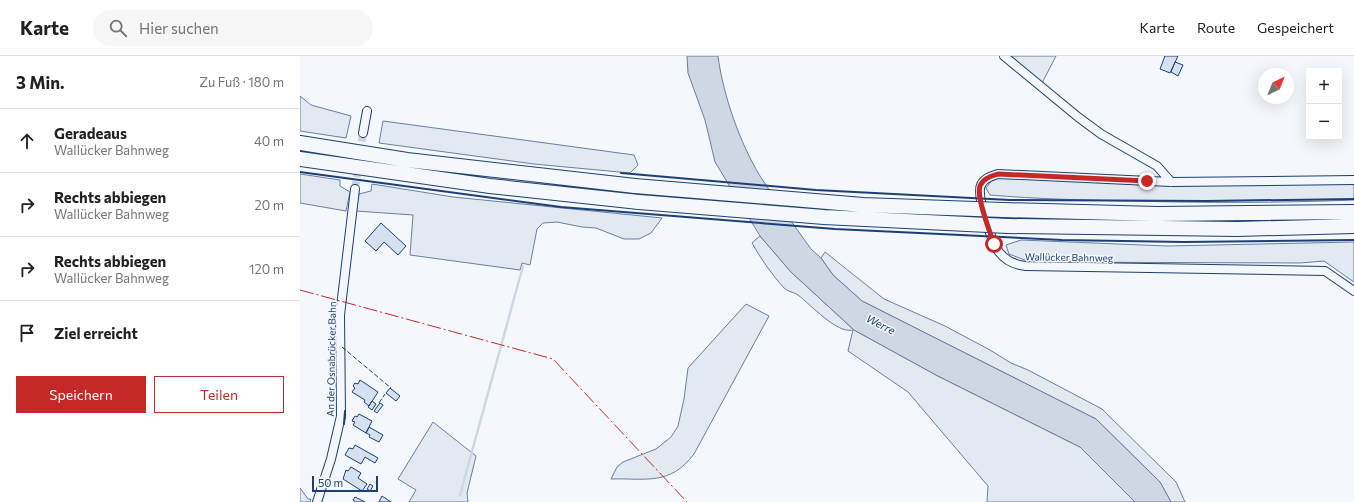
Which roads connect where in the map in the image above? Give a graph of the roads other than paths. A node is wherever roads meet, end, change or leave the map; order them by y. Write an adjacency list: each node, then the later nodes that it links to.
1 (1004, 56): 7 (street)
2 (366, 111): 3 (street)
3 (363, 133)
4 (300, 143): 9 (highway, bridge)
5 (300, 159): 10 (highway, bridge)
6 (1354, 180): 7 (street, Wallücker Bahnweg)
7 (1170, 182): 11 (street, Wallücker Bahnweg)
8 (355, 189): 12 (street, An der Osnabrücker Bahn)
9 (1354, 212)
10 (1354, 226)
11 (1354, 291)
12 (317, 502)

